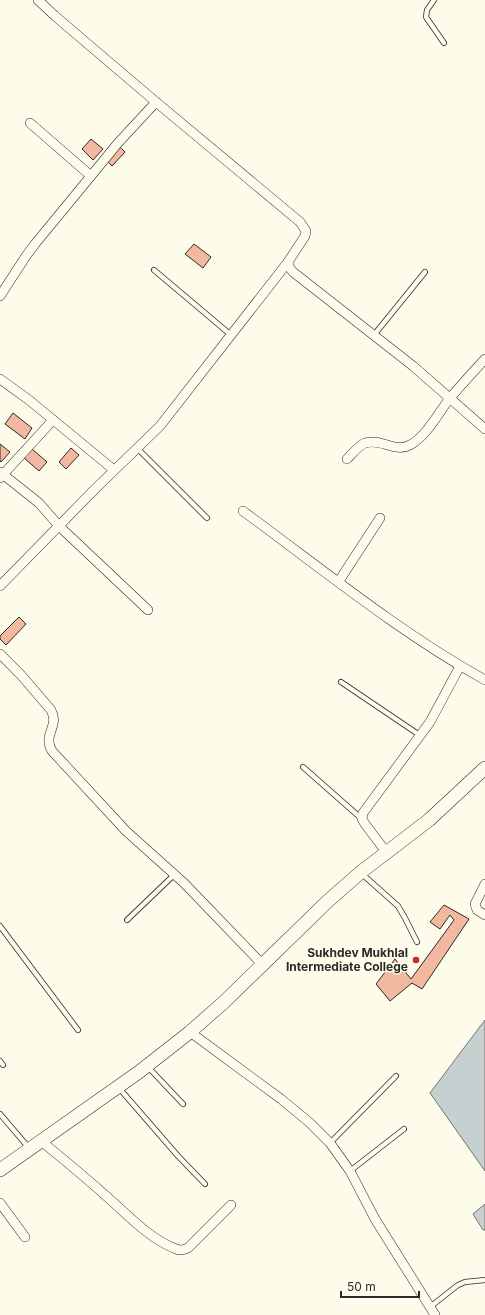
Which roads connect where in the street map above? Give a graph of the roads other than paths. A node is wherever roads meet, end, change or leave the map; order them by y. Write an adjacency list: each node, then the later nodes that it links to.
1 (38, 0): 4 (street)
2 (434, 0): 3 (lane)
3 (444, 43)
4 (156, 102): 6 (street); 7 (street)
5 (30, 123): 6 (street)
6 (91, 176): 10 (street)
7 (288, 262): 11 (street); 12 (street)
8 (154, 270): 11 (lane)
9 (425, 272): 12 (lane)
10 (0, 296)
11 (231, 335): 18 (street)
12 (374, 335): 15 (street)
13 (485, 359): 15 (street)
14 (0, 379): 16 (street)
15 (450, 398): 17 (street); 19 (street)
16 (53, 420): 20 (street); 21 (street)
17 (485, 429)
18 (138, 449): 20 (street); 23 (lane)
19 (347, 459)
20 (114, 470): 25 (street)
21 (1, 475): 25 (street)
22 (243, 511): 26 (street)
23 (207, 518)
24 (380, 518): 26 (street)
25 (59, 526): 27 (street); 28 (street)
26 (339, 581): 30 (street)
27 (0, 586)
28 (148, 610)
29 (0, 654): 39 (street)
30 (460, 666): 31 (street); 33 (street)
31 (485, 680)
32 (341, 682): 33 (lane)
33 (421, 736): 36 (street)
34 (303, 767): 36 (lane)
35 (485, 768): 37 (main road)
36 (362, 819): 37 (street)
37 (387, 853): 38 (main road)
38 (361, 872): 44 (lane); 45 (main road)
39 (175, 874): 42 (lane); 45 (street)
40 (485, 884): 41 (street)
41 (485, 915)
42 (127, 920)
43 (0, 926): 46 (lane)
44 (417, 942)
45 (263, 965): 47 (main road)
46 (78, 1030)
47 (190, 1032): 48 (main road); 55 (street)
48 (147, 1066): 50 (main road); 51 (lane)
49 (396, 1076): 55 (lane)
50 (118, 1087): 54 (main road); 59 (lane)
51 (183, 1104)
52 (0, 1114): 56 (lane)
53 (404, 1128): 58 (lane)
54 (42, 1141): 56 (main road); 61 (street)
55 (330, 1143): 58 (street)
56 (30, 1149): 57 (main road)
57 (0, 1170)
58 (350, 1171): 64 (street)
59 (205, 1184)
60 (0, 1203): 62 (street)
61 (231, 1205)
62 (25, 1237)
63 (485, 1280): 64 (lane)
64 (433, 1311)

